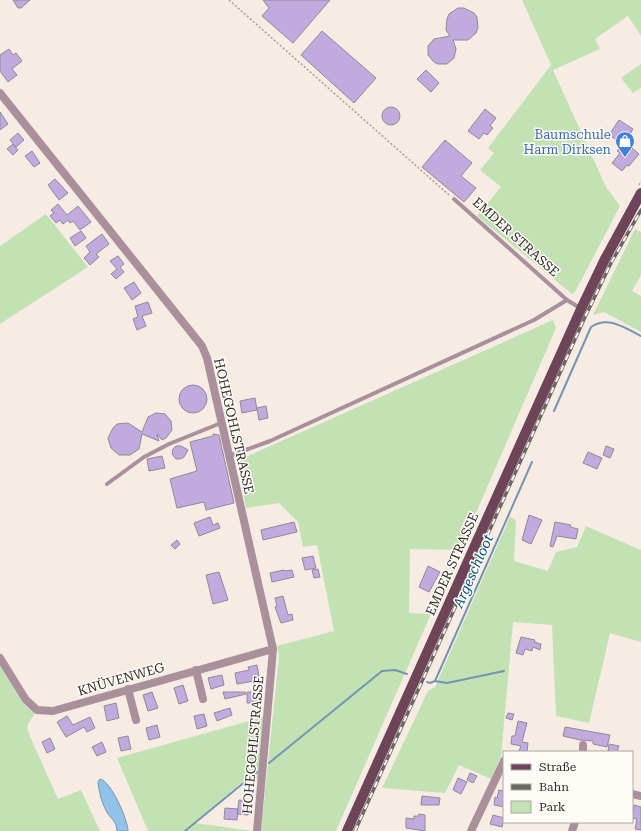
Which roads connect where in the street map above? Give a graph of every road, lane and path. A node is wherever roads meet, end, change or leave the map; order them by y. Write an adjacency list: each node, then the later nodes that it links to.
1 (229, 0): 4 (path)
2 (0, 93): 7 (street, HOHEGOHLSTRASSE)
3 (641, 193): 6 (main road, EMDER STRASSE)
4 (454, 199): 5 (lane, EMDER STRASSE)
5 (567, 300): 6 (lane, EMDER STRASSE); 8 (lane)
6 (581, 309): 18 (main road, EMDER STRASSE)
7 (222, 422): 8 (street, HOHEGOHLSTRASSE); 9 (lane)
8 (229, 456): 10 (street, HOHEGOHLSTRASSE)
9 (107, 484)
10 (273, 649): 12 (street, KNÜVENWEG); 17 (street, HOHEGOHLSTRASSE)
11 (0, 658): 13 (street, KNÜVENWEG)
12 (196, 670): 13 (street, KNÜVENWEG); 14 (street)
13 (128, 689): 15 (street)
14 (203, 699)
15 (136, 720)
16 (503, 763): 19 (street)
17 (257, 831)
18 (348, 831)
19 (471, 831)

